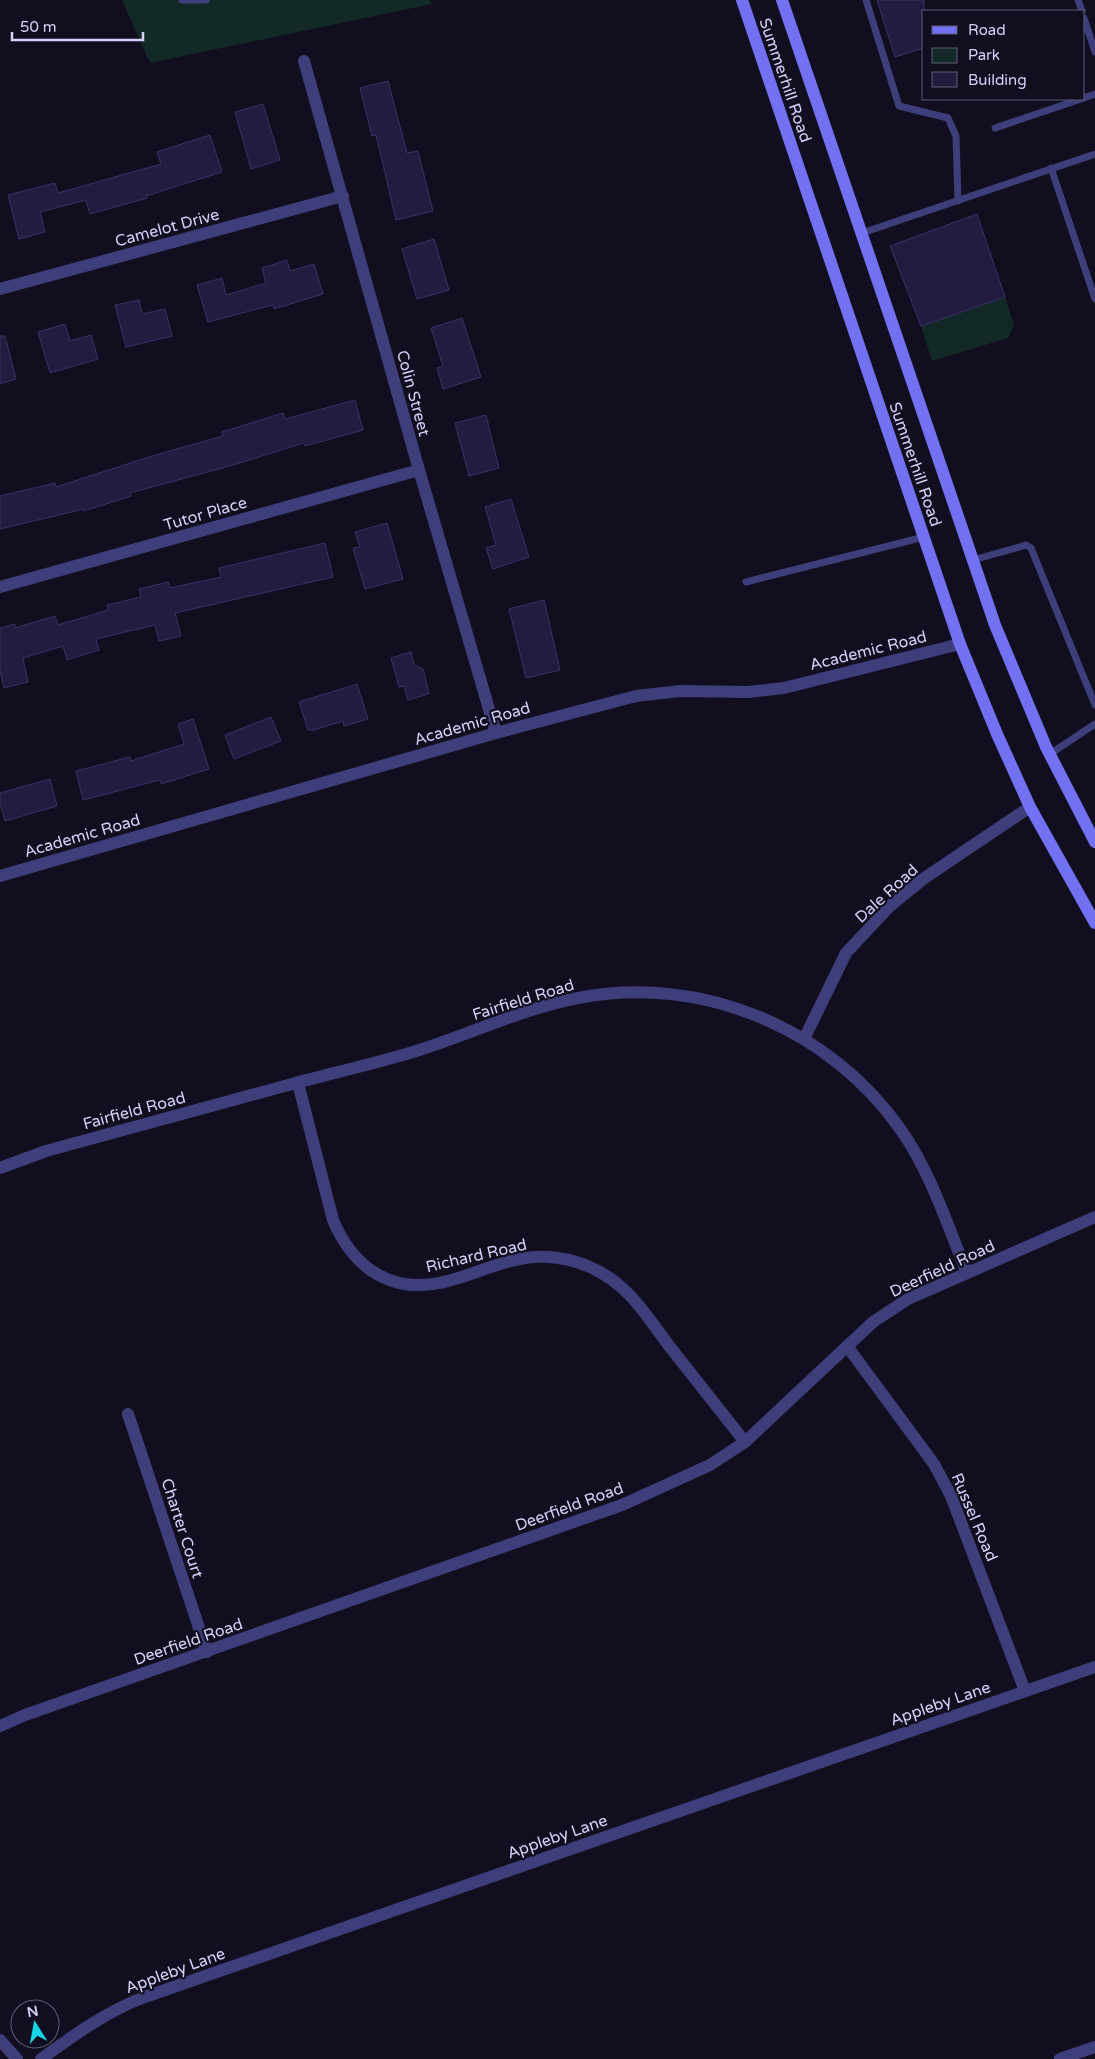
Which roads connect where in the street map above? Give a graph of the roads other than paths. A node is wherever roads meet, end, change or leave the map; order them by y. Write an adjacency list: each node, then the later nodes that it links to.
1 (182, 0): 2 (lane)
2 (206, 0)
3 (742, 0): 19 (street, Summerhill Road)
4 (782, 0): 15 (street, Summerhill Road)
5 (866, 0): 14 (lane)
6 (1085, 21): 7 (lane)
7 (1095, 52)
8 (304, 60): 13 (street, Colin Street)
9 (1076, 100): 10 (lane)
10 (995, 128)
11 (1095, 154): 12 (lane)
12 (1051, 168): 14 (lane); 17 (lane)
13 (343, 196): 16 (street, Camelot Drive); 18 (street, Colin Street)
14 (958, 200): 15 (lane)
15 (862, 233): 20 (street, Summerhill Road)
16 (0, 288)
17 (1095, 299)
18 (418, 470): 22 (street, Tutor Place); 26 (street, Colin Street)
19 (924, 537): 21 (lane); 23 (street, Summerhill Road)
20 (973, 560): 24 (lane); 27 (street, Summerhill Road)
21 (746, 582)
22 (0, 587)
23 (960, 644): 26 (street, Academic Road); 28 (street, Summerhill Road)
24 (1095, 705)
25 (1095, 724): 27 (lane)
26 (496, 733): 30 (street, Academic Road)
27 (1050, 754): 29 (street, Summerhill Road)
28 (1030, 807): 31 (street, Summerhill Road); 32 (street, Dale Road)
29 (1095, 842)
30 (0, 876)
31 (1095, 923)
32 (804, 1039): 33 (street, Fairfield Road); 36 (street, Fairfield Road)
33 (298, 1083): 34 (street, Fairfield Road); 39 (street, Richard Road)
34 (0, 1168)
35 (1095, 1217): 36 (street, Deerfield Road)
36 (967, 1273): 37 (street, Deerfield Road)
37 (847, 1346): 39 (street, Deerfield Road); 42 (street, Russel Road)
38 (128, 1414): 40 (street, Charter Court)
39 (745, 1442): 40 (street, Deerfield Road)
40 (207, 1652): 43 (street, Deerfield Road)
41 (1095, 1667): 42 (street, Appleby Lane)
42 (1025, 1691): 47 (street, Appleby Lane)
43 (0, 1726)
44 (0, 2040): 46 (street)
45 (1095, 2047): 48 (street)
46 (17, 2059)
47 (40, 2059)
48 (1060, 2059)

